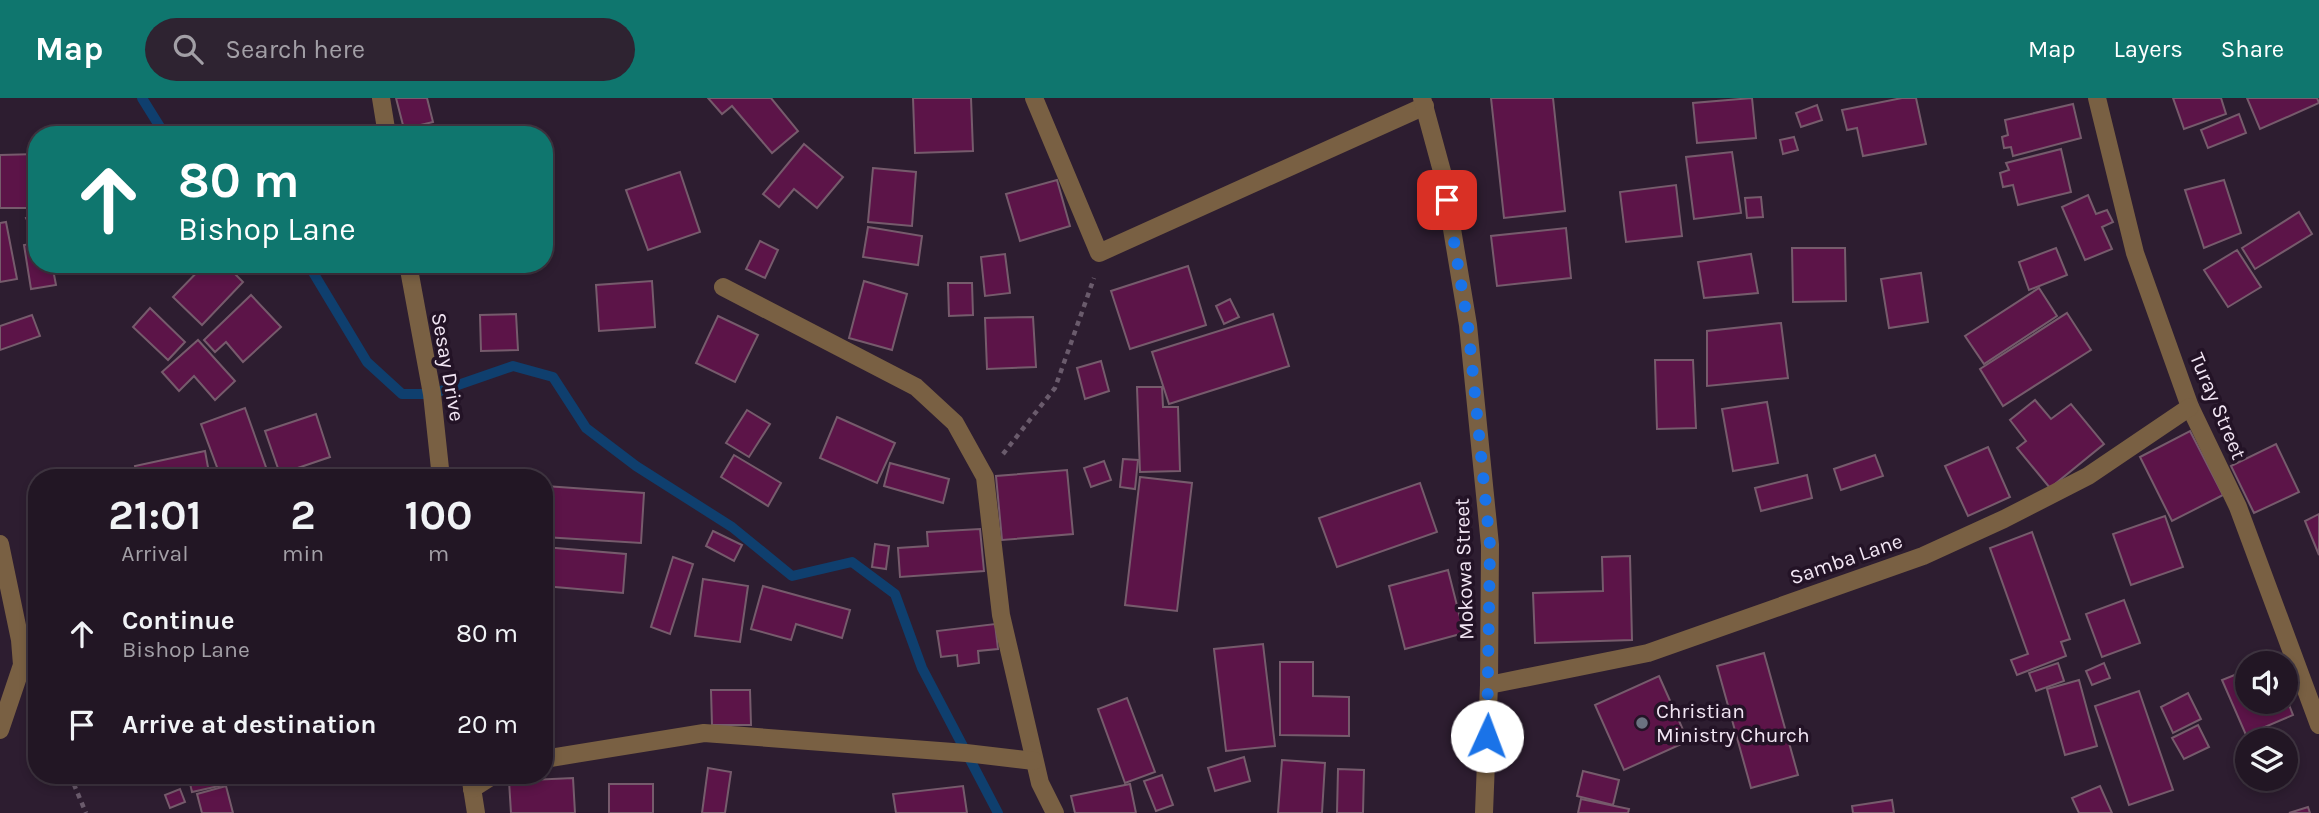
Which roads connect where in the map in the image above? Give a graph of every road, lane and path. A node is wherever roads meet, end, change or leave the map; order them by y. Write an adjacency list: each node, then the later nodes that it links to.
1 (381, 98): 5 (street)
2 (1034, 98): 6 (street)
3 (2097, 98): 9 (street, Turay Street)
4 (1423, 102): 6 (street); 13 (street, Mokowa Street)
5 (386, 126)
6 (1099, 253): 11 (path)
7 (410, 273): 10 (street, Sesay Drive)
8 (723, 287): 11 (street)
9 (2190, 407): 13 (street, Samba Lane); 14 (street, Turay Street)
10 (440, 469)
11 (985, 477): 17 (street)
12 (0, 544): 15 (street)
13 (1489, 685): 23 (street, Mokowa Street)
14 (2319, 725)
15 (0, 730)
16 (553, 758): 17 (street)
17 (1034, 761): 22 (street)
18 (74, 784): 20 (path)
19 (471, 784): 21 (street)
20 (86, 813)
21 (476, 813)
22 (1055, 813)
23 (1484, 813)

